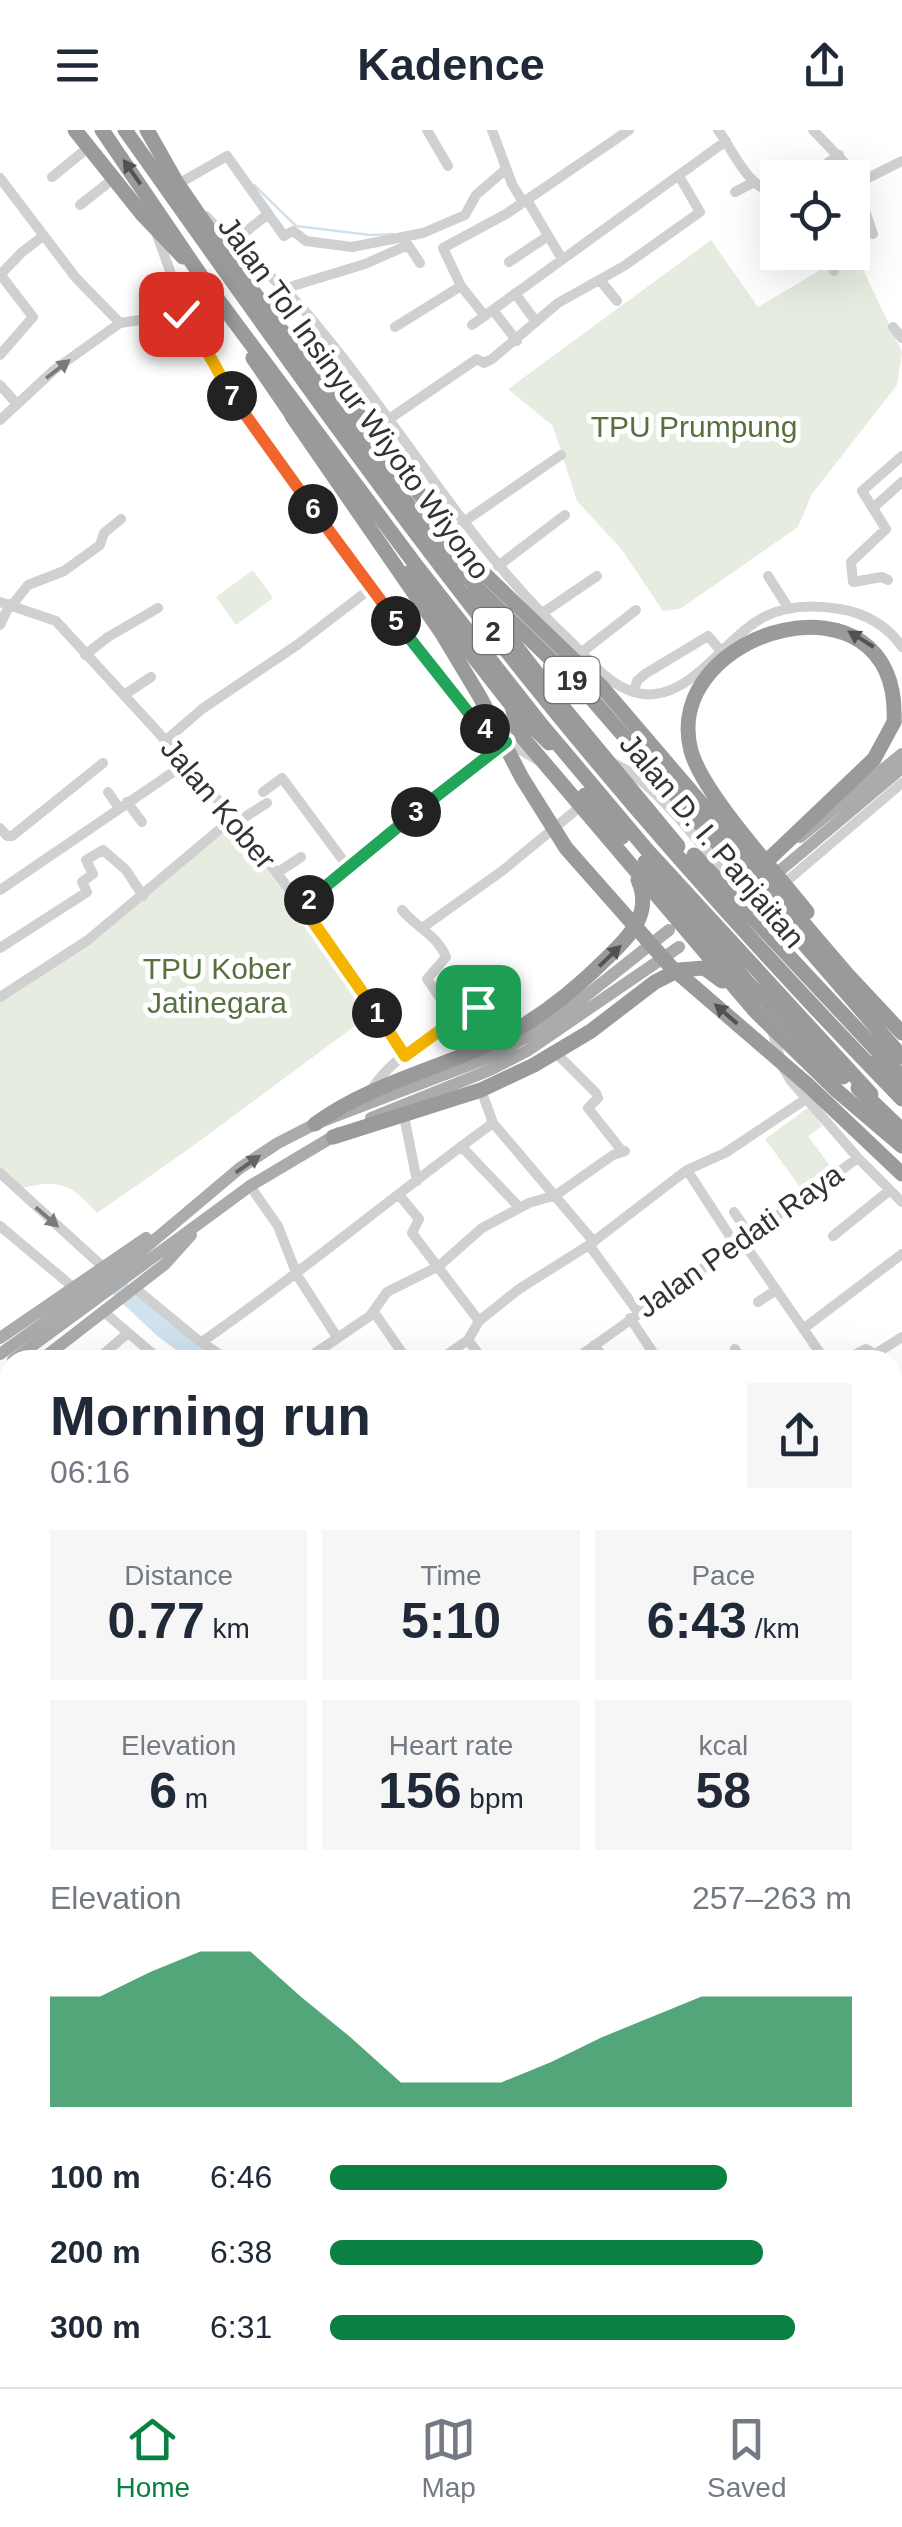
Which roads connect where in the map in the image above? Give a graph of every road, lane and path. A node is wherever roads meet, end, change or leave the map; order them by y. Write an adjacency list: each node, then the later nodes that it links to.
1 (75, 130): 11 (highway, Jalan D. I. Panjaitan)
2 (102, 130): 44 (highway, Jalan Tol Insinyur Wiyoto Wiyono / 2, one-way to 2, bridge)
3 (124, 130): 46 (highway, Jalan Tol Insinyur Wiyoto Wiyono / 2, bridge)
4 (149, 130): 24 (highway, Jalan D. I. Panjaitan)
5 (427, 130): 16 (street)
6 (492, 130): 17 (street)
7 (630, 130): 27 (street)
8 (718, 130): 10 (street)
9 (813, 130): 12 (street)
10 (726, 141): 18 (street); 22 (street)
11 (89, 146): 19 (street); 32 (highway, Jalan D. I. Panjaitan)
12 (839, 155): 13 (street); 14 (street)
13 (832, 160)
14 (843, 160)
15 (902, 161): 20 (street)
16 (448, 166)
17 (506, 169): 27 (street); 29 (street)
18 (679, 176): 37 (street); 41 (street)
19 (52, 177)
20 (870, 179)
21 (1, 180): 34 (street)
22 (754, 182): 25 (street); 26 (street)
23 (108, 183): 28 (street)
24 (176, 183): 29 (street); 30 (street); 89 (highway, Jalan D. I. Panjaitan)
25 (760, 186)
26 (735, 192)
27 (525, 201): 35 (street); 42 (street)
28 (80, 205)
29 (268, 214): 36 (street)
30 (212, 222): 36 (street); 124 (highway, bridge)
31 (870, 225): 33 (street)
32 (155, 227): 48 (street); 88 (highway, Jalan D. I. Panjaitan)
33 (873, 234)
34 (44, 236): 40 (street); 51 (street)
35 (548, 236): 37 (street); 38 (street)
36 (234, 241): 43 (street)
37 (562, 258): 45 (street)
38 (509, 262)
39 (420, 263): 43 (street)
40 (0, 274): 57 (street)
41 (600, 280): 47 (street); 50 (street)
42 (461, 286): 49 (street); 53 (street)
43 (283, 289): 60 (street)
44 (210, 290): 139 (highway, Jalan Tol Insinyur Wiyoto Wiyono / 2, bridge); 152 (highway, one-way to 44, bridge)
45 (515, 294): 49 (street); 50 (street)
46 (245, 300): 134 (highway, 19, bridge); 141 (highway, Jalan Tol Insinyur Wiyoto Wiyono / 2, bridge)
47 (617, 301)
48 (185, 312): 51 (street); 73 (street)
49 (489, 313): 52 (street); 56 (street)
50 (536, 322): 56 (street)
51 (120, 323): 59 (street, one-way to 51)
52 (472, 325)
53 (396, 327)
54 (892, 327): 55 (street)
55 (902, 338)
56 (516, 341): 60 (street)
57 (0, 355)
58 (0, 385): 59 (street)
59 (17, 404): 61 (street)
60 (390, 419): 68 (street)
61 (0, 420)
62 (562, 455): 68 (street)
63 (902, 456): 65 (street)
64 (902, 482): 65 (street)
65 (873, 508): 72 (street)
66 (565, 515): 69 (street)
67 (122, 519): 75 (street)
68 (462, 523): 69 (street)
69 (498, 566): 74 (street)
70 (597, 576): 79 (street)
71 (768, 576): 78 (street)
72 (888, 580)
73 (370, 589): 90 (street); 91 (street)
74 (527, 601): 79 (street); 89 (highway)
75 (8, 604): 80 (street); 84 (street, Jalan Kober)
76 (158, 608): 84 (street)
77 (636, 610): 83 (street)
78 (788, 610): 81 (street); 82 (street)
79 (541, 614): 83 (street)
80 (0, 625)
81 (902, 647)
82 (721, 651): 86 (street); 86 (street)
83 (582, 652): 86 (street)
84 (85, 655): 87 (street, Jalan Kober)
85 (151, 677): 87 (street)
86 (634, 692)
87 (124, 695): 90 (street, Jalan Kober)
88 (512, 706): 96 (highway, Jalan D. I. Panjaitan); 139 (highway, bridge); 145 (highway, Jalan D. I. Panjaitan)
89 (567, 712): 94 (highway, Jalan D. I. Panjaitan)
90 (164, 740): 95 (street, Jalan Kober)
91 (506, 742): 96 (street); 110 (street)
92 (902, 754): 109 (main road)
93 (103, 762): 105 (street)
94 (609, 763): 119 (street); 135 (highway, bridge); 136 (highway, Jalan D. I. Panjaitan)
95 (185, 764): 101 (street); 103 (street, Jalan Kober)
96 (548, 767): 102 (highway, Jalan D. I. Panjaitan)
97 (902, 768): 114 (main road)
98 (902, 782): 119 (street)
99 (108, 792): 101 (street)
100 (235, 799): 103 (street)
101 (123, 805): 104 (street); 106 (street)
102 (581, 806): 111 (highway, Jalan D. I. Panjaitan); 120 (street)
103 (232, 816): 110 (street); 112 (street, Jalan Kober); 116 (street)
104 (142, 822)
105 (0, 828)
106 (89, 829): 107 (street); 115 (street)
107 (103, 850): 116 (street); 123 (street)
108 (301, 857): 112 (street)
109 (768, 860): 113 (main road); 124 (highway, one-way to 124, bridge)
110 (348, 867): 117 (street)
111 (634, 870): 126 (highway, Jalan D. I. Panjaitan); 130 (highway, one-way to 111)
112 (276, 873): 117 (street, Jalan Kober)
113 (750, 874)
114 (761, 886)
115 (0, 890)
116 (143, 896): 125 (street)
117 (302, 906): 133 (street, Jalan Kober)
118 (402, 910): 120 (street)
119 (758, 912): 131 (street)
120 (422, 928): 127 (street)
121 (669, 930): 144 (main road)
122 (679, 947): 146 (main road)
123 (0, 948)
124 (856, 981): 129 (highway, bridge)
125 (0, 997)
126 (755, 1011): 128 (highway, Jalan D. I. Panjaitan); 132 (highway)
127 (456, 1020): 130 (street); 133 (street)
128 (772, 1028): 140 (street); 148 (highway, Jalan D. I. Panjaitan)
129 (902, 1034): 131 (street)
130 (504, 1037): 138 (highway)
131 (880, 1047): 135 (street)
132 (556, 1053): 137 (highway); 156 (street)
133 (405, 1056): 138 (street)
134 (902, 1057)
135 (902, 1073)
136 (902, 1088)
137 (480, 1090): 142 (highway); 143 (street)
138 (371, 1091): 144 (highway)
139 (870, 1094): 145 (highway, Jalan Tol Insinyur Wiyoto Wiyono / 2)
140 (806, 1099): 149 (street); 150 (street)
141 (902, 1099)
142 (404, 1116): 146 (highway); 153 (street)
143 (493, 1123): 147 (street); 156 (street)
144 (315, 1124): 161 (main road, one-way to 144)
145 (902, 1128)
146 (333, 1137): 154 (main road)
147 (461, 1146): 153 (street); 159 (street)
148 (902, 1146)
149 (858, 1158): 155 (street); 164 (street, Jalan Pedati Raya)
150 (687, 1170): 164 (street); 165 (street)
151 (0, 1173): 168 (street, one-way to 168)
152 (902, 1174)
153 (417, 1181): 157 (street)
154 (250, 1186): 169 (street); 170 (main road)
155 (890, 1190): 158 (street); 163 (street)
156 (556, 1195): 159 (street); 165 (street)
157 (400, 1196): 167 (street); 169 (street)
158 (902, 1202)
159 (520, 1208): 167 (street)
160 (734, 1212): 164 (street)
161 (186, 1213): 168 (main road); 171 (main road)
162 (0, 1226): 171 (street)
163 (833, 1236)
164 (742, 1239): 172 (street); 176 (street, Jalan Pedati Raya)
165 (591, 1244): 176 (street); 177 (street)
166 (902, 1254): 178 (street)
167 (439, 1266): 175 (street); 177 (street)
168 (102, 1267): 171 (main road)
169 (297, 1274): 180 (street); 183 (street)
170 (130, 1286): 174 (main road); 183 (street)
171 (78, 1289): 181 (main road); 185 (main road)
172 (776, 1290): 173 (street); 178 (street)
173 (758, 1302)
174 (104, 1306): 179 (street); 186 (main road); 187 (main road)
175 (374, 1312): 180 (street); 192 (street)
176 (634, 1315): 184 (street, Jalan Pedati Raya); 197 (street)
177 (479, 1321): 182 (street)
178 (803, 1328): 198 (street)
179 (128, 1333): 188 (street); 189 (street)
180 (337, 1337): 191 (street)
181 (0, 1338)
182 (468, 1340): 193 (street); 194 (street)
183 (203, 1342): 190 (street)
184 (594, 1345): 195 (street, Jalan Pedati Raya); 196 (street)
185 (20, 1350)
186 (25, 1350)
187 (53, 1350)
188 (108, 1350)
189 (148, 1350)
190 (214, 1350)
191 (319, 1350)
192 (400, 1350)
193 (454, 1350)
194 (476, 1350)
195 (587, 1350)
196 (598, 1350)
197 (653, 1350)
198 (815, 1350)

